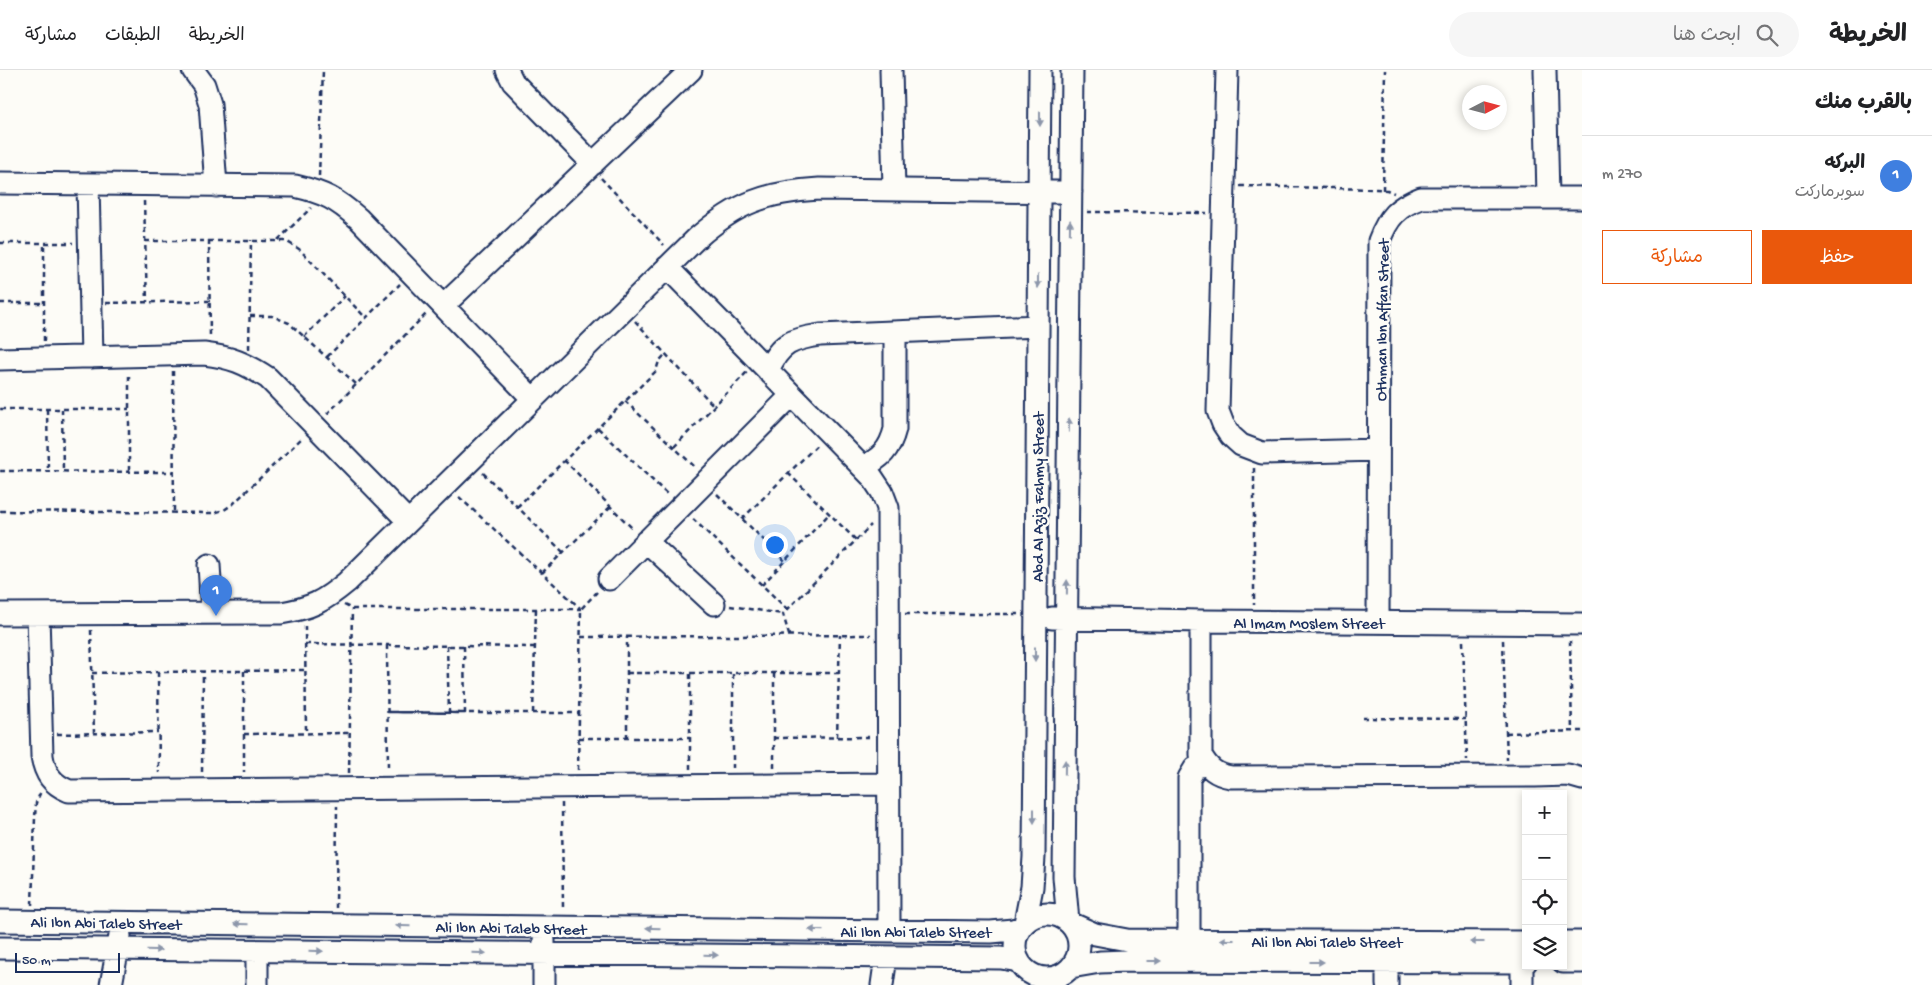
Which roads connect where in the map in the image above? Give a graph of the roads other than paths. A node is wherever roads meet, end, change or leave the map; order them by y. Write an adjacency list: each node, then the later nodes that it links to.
1 (193, 70): 12 (street)
2 (507, 70): 9 (street)
3 (691, 70): 9 (street)
4 (892, 70): 13 (street)
5 (1040, 70): 14 (street, Abd Al Aziz Fahmy Street, one-way to 14)
6 (1072, 70): 17 (street, Abd Al Aziz Fahmy Street)
7 (1227, 70): 27 (street)
8 (1545, 70): 15 (street)
9 (591, 165): 19 (street)
10 (0, 184): 11 (street)
11 (88, 184): 12 (street); 22 (street)
12 (216, 186): 19 (street)
13 (894, 190): 14 (street); 18 (street)
14 (1039, 192): 17 (street); 20 (street, Abd Al Aziz Fahmy Street, one-way to 20)
15 (1548, 198): 16 (street, Othman Ibn Affan Street); 27 (street, Othman Ibn Affan Street)
16 (1582, 198)
17 (1071, 202): 38 (street, Abd Al Aziz Fahmy Street, one-way to 17)
18 (672, 262): 24 (street); 26 (street)
19 (441, 303): 26 (street)
20 (1038, 326): 21 (street); 37 (street, Abd Al Aziz Fahmy Street)
21 (895, 332): 24 (street); 28 (street)
22 (92, 357): 23 (street); 29 (street)
23 (0, 359)
24 (763, 366): 25 (street)
25 (792, 395): 28 (street); 30 (street)
26 (533, 399): 29 (street)
27 (1378, 450): 40 (street, Othman Ibn Affan Street)
28 (862, 468): 44 (street)
29 (408, 521): 34 (street)
30 (646, 542): 32 (street); 33 (street)
31 (209, 565): 34 (street)
32 (609, 579)
33 (714, 604)
34 (212, 613): 36 (street)
35 (0, 614): 36 (street)
36 (38, 614): 44 (street)
37 (1036, 616): 38 (street, Al Imam Moslem Street); 45 (street, Abd Al Aziz Fahmy Street, one-way to 45)
38 (1067, 618): 39 (street, Al Imam Moslem Street); 46 (street, Abd Al Aziz Fahmy Street, one-way to 38)
39 (1201, 621): 40 (street, Al Imam Moslem Street); 42 (street)
40 (1378, 622): 41 (street, Al Imam Moslem Street)
41 (1576, 624)
42 (1206, 764): 43 (street); 54 (street)
43 (1582, 778)
44 (888, 784): 52 (street)
45 (1034, 875): 46 (street); 50 (street, Abd Al Aziz Fahmy Street)
46 (1064, 877): 49 (street, Abd Al Aziz Fahmy Street)
47 (0, 921): 48 (street, Ali Ibn Abi Taleb Street)
48 (123, 922): 51 (street, Ali Ibn Abi Taleb Street, one-way to 48); 58 (street)
49 (1069, 922): 50 (street); 60 (street, Ali Ibn Abi Taleb Street); 71 (street)
50 (1023, 925): 53 (street, Ali Ibn Abi Taleb Street); 66 (street)
51 (554, 927): 52 (street, Ali Ibn Abi Taleb Street, one-way to 51); 62 (street)
52 (889, 931): 53 (street, Ali Ibn Abi Taleb Street)
53 (978, 932): 65 (street)
54 (1188, 940): 60 (street, Ali Ibn Abi Taleb Street); 61 (street, Ali Ibn Abi Taleb Street, one-way to 54)
55 (1567, 942): 56 (street)
56 (1582, 942)
57 (0, 948): 58 (street, Ali Ibn Abi Taleb Street)
58 (118, 949): 59 (street, Ali Ibn Abi Taleb Street, one-way to 59); 73 (street)
59 (258, 951): 62 (street, Ali Ibn Abi Taleb Street, one-way to 62); 74 (street)
60 (1127, 951): 67 (street, Ali Ibn Abi Taleb Street, one-way to 67); 71 (street, Ali Ibn Abi Taleb Street)
61 (1450, 952): 63 (street, Ali Ibn Abi Taleb Street); 67 (street, Ali Ibn Abi Taleb Street)
62 (544, 954): 64 (street, Ali Ibn Abi Taleb Street, one-way to 64); 75 (street)
63 (1522, 956)
64 (886, 957): 65 (street, Ali Ibn Abi Taleb Street); 76 (street)
65 (978, 958): 66 (street, Ali Ibn Abi Taleb Street)
66 (1019, 961): 72 (street)
67 (1388, 962): 77 (street)
68 (1567, 962): 69 (street)
69 (1582, 962)
70 (1523, 970): 78 (street)
71 (1065, 976): 72 (street)
72 (1035, 980)
73 (110, 985)
74 (257, 985)
75 (544, 985)
76 (882, 985)
77 (1387, 985)
78 (1522, 985)

